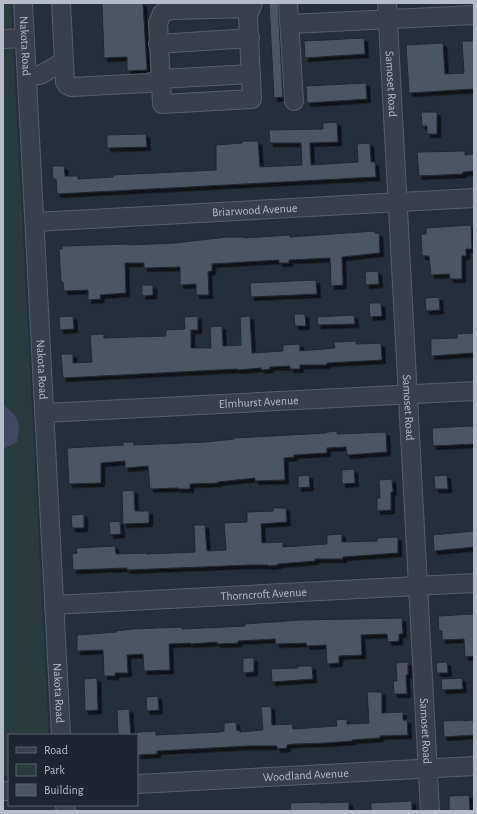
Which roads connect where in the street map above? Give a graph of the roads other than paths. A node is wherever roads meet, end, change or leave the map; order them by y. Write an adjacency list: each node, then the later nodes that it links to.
1 (23, 3): 8 (street, Nakota Road)
2 (62, 3): 12 (street)
3 (288, 3): 7 (street)
4 (251, 5): 9 (street); 11 (street)
5 (388, 11): 6 (street); 7 (street); 18 (street, Samoset Road)
6 (474, 16)
7 (290, 24): 16 (street)
8 (26, 38): 10 (street); 14 (street, Nakota Road)
9 (250, 38): 11 (street); 13 (street)
10 (3, 39)
11 (158, 44): 15 (street)
12 (64, 62): 14 (street); 15 (street)
13 (251, 74): 15 (street); 15 (street)
14 (27, 76): 19 (street, Nakota Road)
15 (160, 79)
16 (294, 101)
17 (474, 198): 18 (street, Briarwood Avenue)
18 (398, 202): 19 (street, Briarwood Avenue); 21 (street, Samoset Road)
19 (35, 222): 22 (street, Nakota Road)
20 (474, 391): 21 (street, Elmhurst Avenue)
21 (408, 394): 22 (street, Elmhurst Avenue); 24 (street, Samoset Road)
22 (44, 412): 25 (street, Nakota Road)
23 (474, 583): 24 (street, Thorncroft Avenue)
24 (418, 586): 25 (street, Thorncroft Avenue); 28 (street, Samoset Road)
25 (54, 605): 26 (street, Nakota Road)
26 (62, 734)
27 (474, 766): 28 (street, Woodland Avenue)
28 (428, 768): 29 (street, Woodland Avenue); 30 (street, Samoset Road)
29 (138, 784)
30 (430, 811)

